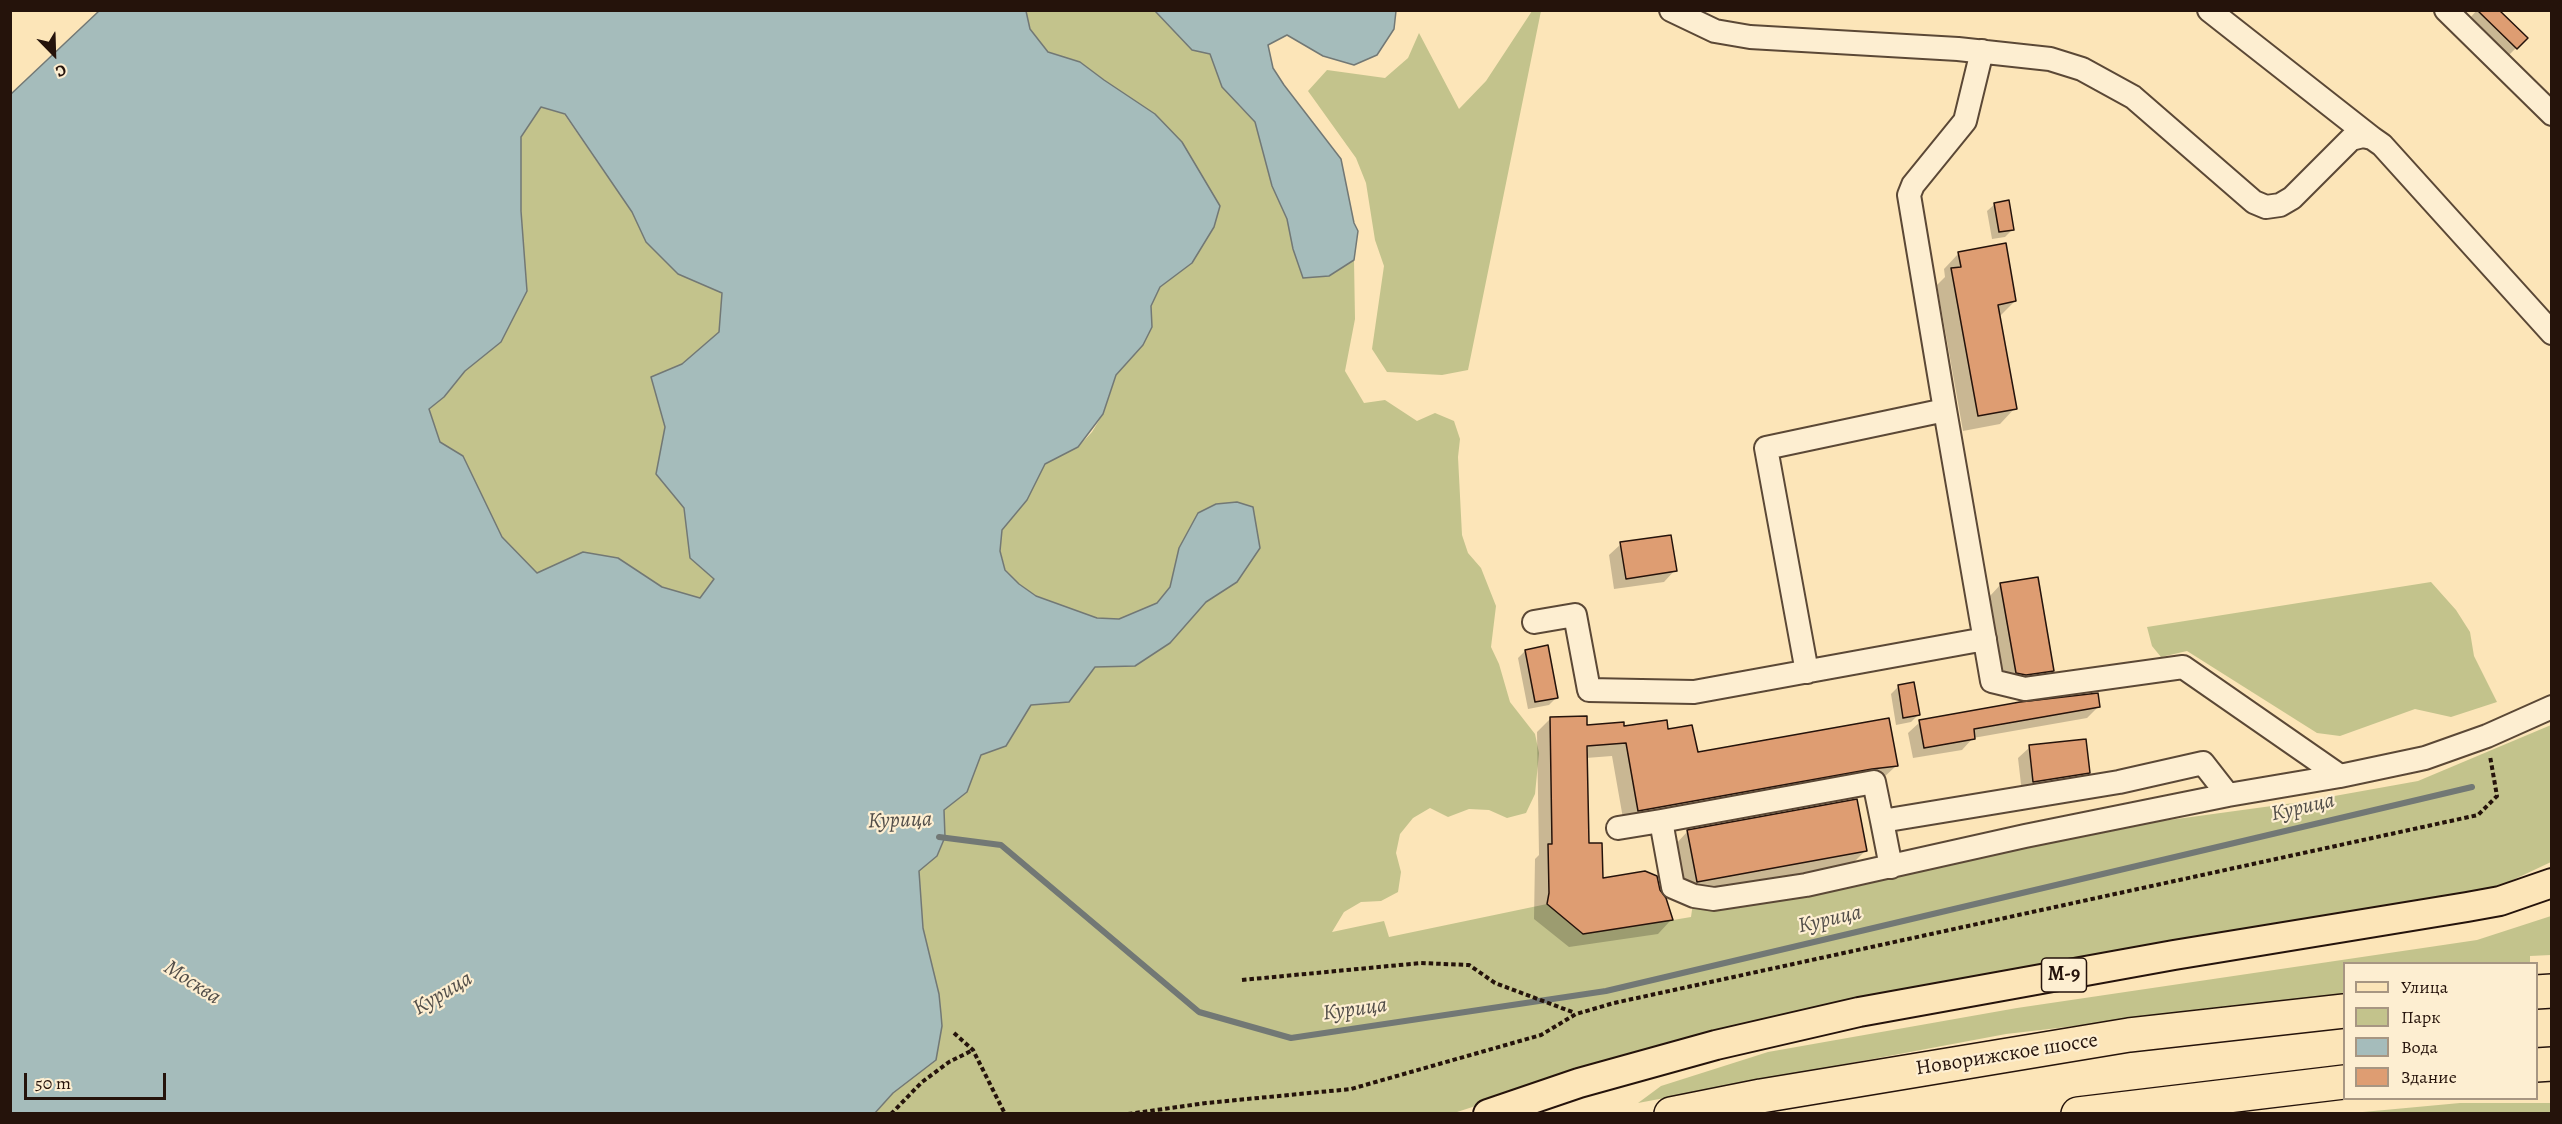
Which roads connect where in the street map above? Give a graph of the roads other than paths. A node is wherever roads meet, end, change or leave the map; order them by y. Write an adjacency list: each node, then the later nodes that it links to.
1 (1671, 10): 4 (street)
2 (2209, 10): 6 (street)
3 (2446, 10): 5 (street)
4 (1982, 51): 6 (street); 8 (street)
5 (2548, 103)
6 (2372, 138): 7 (street)
7 (2552, 333)
8 (1945, 410): 10 (street); 11 (street)
9 (1534, 622): 11 (street)
10 (1985, 639): 11 (street); 13 (street)
11 (1806, 672)
12 (2552, 707): 13 (street)
13 (2340, 777): 14 (street)
14 (2228, 795): 16 (street); 18 (street)
15 (1662, 820): 16 (street); 17 (street); 18 (street)
16 (1882, 821): 18 (street)
17 (1618, 828)
18 (1892, 867)
19 (2552, 874): 21 (street)
20 (2552, 883): 21 (main road, М-9)
21 (2500, 901): 24 (main road, М-9)
22 (2343, 1011): 25 (highway, Новорижское шоссе)
23 (2343, 1082): 26 (highway)
24 (1488, 1113)
25 (1671, 1113)
26 (2078, 1113)

